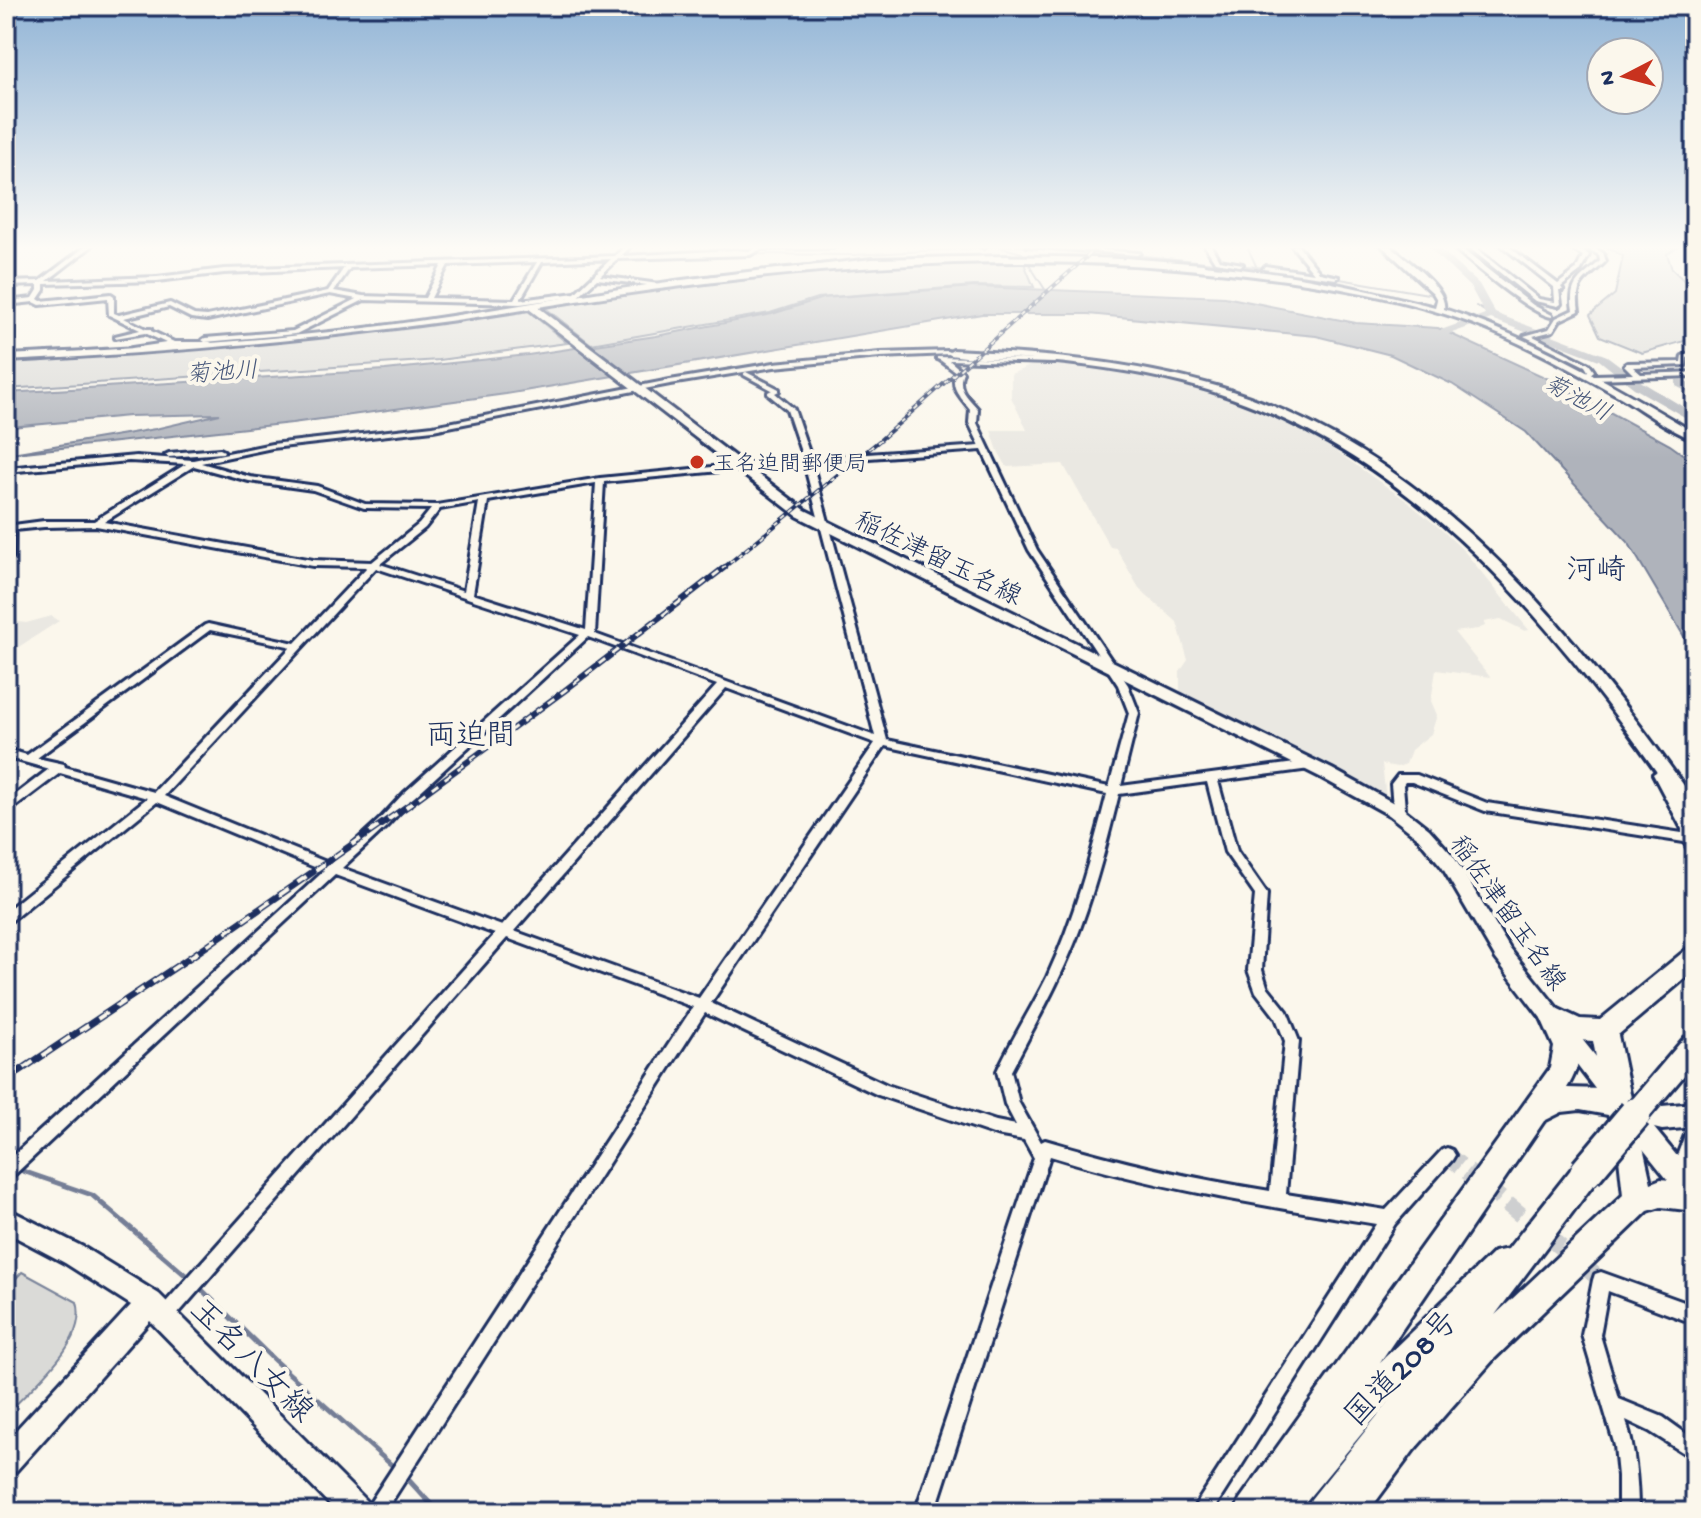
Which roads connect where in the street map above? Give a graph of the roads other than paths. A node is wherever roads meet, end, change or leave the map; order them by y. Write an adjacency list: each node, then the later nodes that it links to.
1 (1550, 316): 9 (street)
2 (120, 317): 8 (street)
3 (326, 317): 11 (street)
4 (460, 317): 12 (main road)
5 (547, 317): 22 (main road, 稲佐津留玉名線)
6 (1459, 317): 19 (main road)
7 (1563, 317): 9 (street)
8 (149, 330): 10 (street); 11 (street)
9 (1549, 330): 19 (street)
10 (117, 337)
11 (173, 343): 12 (street); 13 (street)
12 (215, 344): 13 (main road)
13 (120, 351): 16 (main road)
14 (1695, 353): 20 (street)
15 (947, 356): 17 (street); 21 (street); 25 (street); 44 (main road)
16 (6, 358)
17 (746, 374): 21 (street); 27 (street)
18 (1695, 374): 20 (street)
19 (1591, 376): 20 (street); 23 (main road)
20 (1640, 376)
21 (687, 379): 22 (street)
22 (636, 386): 24 (street); 29 (main road, 稲佐津留玉名線)
23 (1695, 437)
24 (272, 446): 26 (street); 28 (street)
25 (984, 448): 27 (street); 42 (street)
26 (131, 459): 28 (street); 30 (street)
27 (808, 460): 29 (street); 35 (street)
28 (193, 462): 33 (street); 34 (street)
29 (738, 466): 31 (street); 35 (main road, 稲佐津留玉名線)
30 (6, 470)
31 (600, 480): 32 (street); 40 (street)
32 (484, 498): 33 (street); 39 (street)
33 (437, 507): 38 (street)
34 (96, 523): 36 (street); 38 (street)
35 (824, 526): 42 (main road, 稲佐津留玉名線); 45 (street)
36 (8, 529): 37 (street)
37 (7, 560)
38 (374, 565): 39 (street); 41 (street)
39 (468, 594): 40 (street)
40 (588, 634): 43 (street); 58 (street)
41 (296, 648): 47 (street); 52 (street)
42 (1109, 667): 48 (main road, 稲佐津留玉名線); 51 (street)
43 (724, 684): 45 (street); 60 (street)
44 (1645, 741): 55 (main road); 56 (street)
45 (882, 742): 51 (street); 62 (street)
46 (6, 753): 47 (street)
47 (29, 759): 49 (street)
48 (1310, 765): 50 (street); 54 (main road, 稲佐津留玉名線)
49 (60, 767): 52 (street); 53 (street)
50 (1211, 777): 51 (street); 75 (street)
51 (1112, 791): 69 (street)
52 (156, 797): 58 (street); 59 (street)
53 (6, 808)
54 (1395, 811): 56 (street); 63 (main road, 稲佐津留玉名線)
55 (1695, 814)
56 (1688, 838): 57 (street)
57 (1695, 852)
58 (332, 869): 60 (street); 73 (street)
59 (6, 918)
60 (504, 932): 62 (street); 80 (street)
61 (1695, 956): 64 (highway)
62 (702, 1005): 69 (street); 86 (street)
63 (1554, 1018): 64 (highway); 66 (main road, 稲佐津留玉名線); 67 (highway)
64 (1610, 1026): 66 (highway)
65 (1695, 1044): 79 (highway, 国道208号, bridge)
66 (1622, 1107): 67 (highway); 68 (highway); 74 (main road, 稲佐津留玉名線); 76 (highway)
67 (1533, 1113): 89 (highway)
68 (1695, 1115)
69 (1027, 1134): 71 (street)
70 (1695, 1144): 74 (highway)
71 (1040, 1155): 75 (street); 87 (street)
72 (1447, 1155): 77 (street)
73 (6, 1172)
74 (1695, 1195): 76 (highway)
75 (1277, 1200): 77 (street)
76 (1638, 1201): 92 (highway)
77 (1389, 1218): 88 (street)
78 (6, 1219): 80 (main road)
79 (1537, 1233): 90 (highway, 国道208号); 91 (highway, 国道208号)
80 (157, 1310): 84 (main road, 玉名八女線); 85 (main road, 玉名八女線)
81 (1695, 1315): 82 (street)
82 (1612, 1405): 83 (street); 93 (street)
83 (1695, 1451)
84 (6, 1461)
85 (357, 1512)
86 (374, 1512)
87 (925, 1512)
88 (1201, 1512)
89 (1253, 1512)
90 (1274, 1512)
91 (1324, 1512)
92 (1346, 1512)
93 (1628, 1512)

